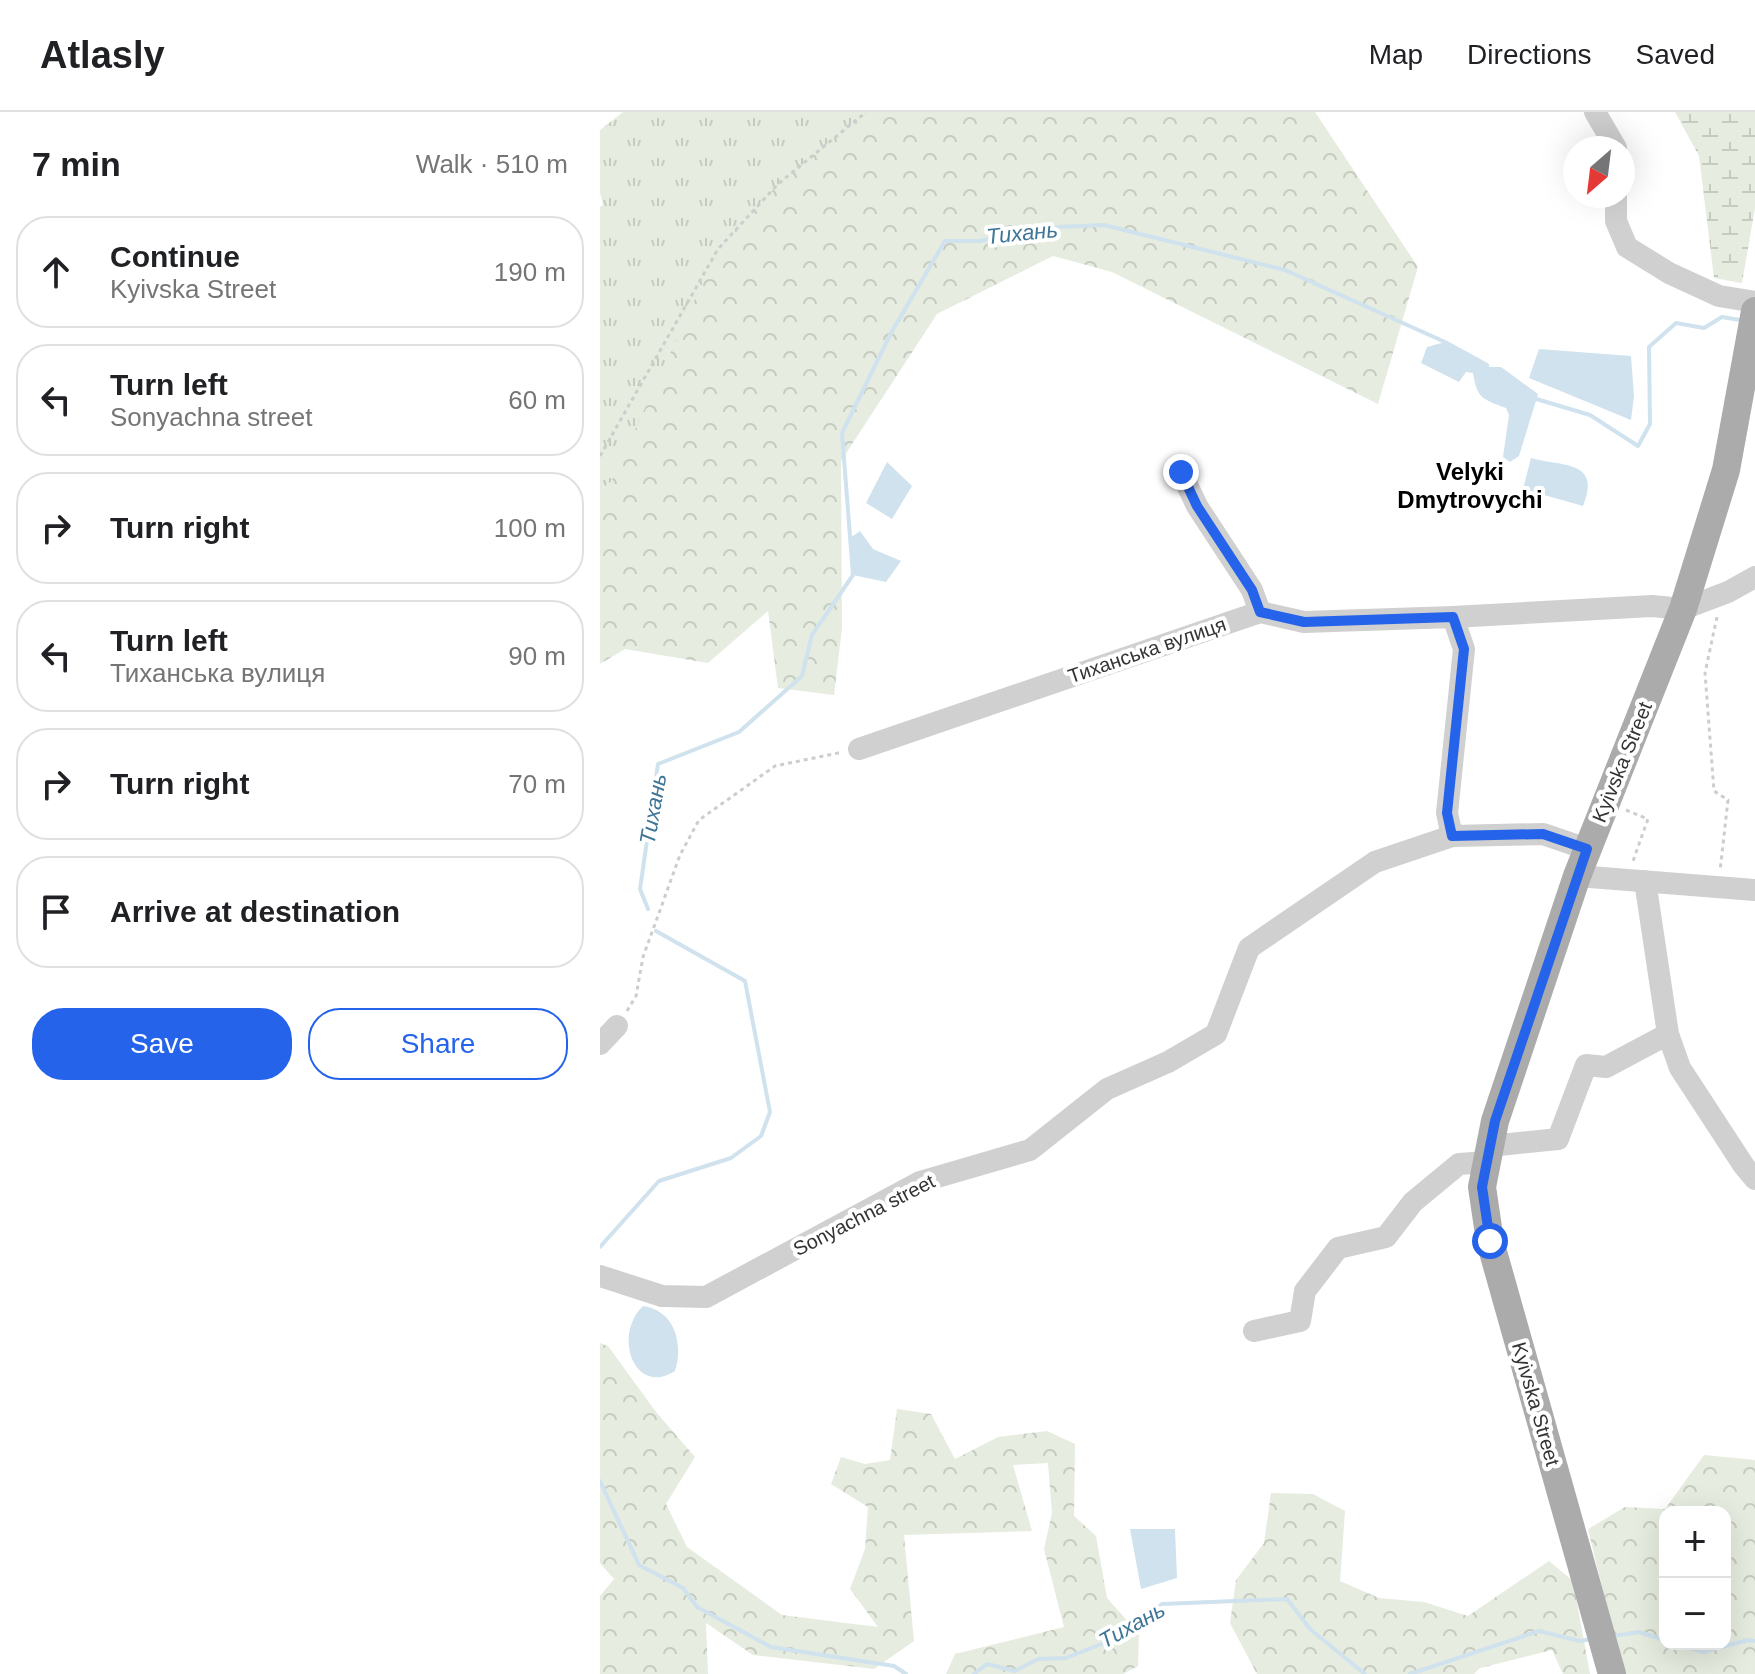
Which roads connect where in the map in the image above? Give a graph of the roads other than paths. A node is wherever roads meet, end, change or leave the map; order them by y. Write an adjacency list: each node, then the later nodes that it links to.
1 (1595, 112): 2 (street)
2 (1609, 136)
3 (1616, 208): 4 (street)
4 (1755, 302)
5 (1755, 311): 8 (main road, Kyivska Street)
6 (1181, 472): 9 (street)
7 (1755, 577): 8 (street)
8 (1683, 609): 10 (street); 13 (main road, Kyivska Street)
9 (1260, 612): 10 (street); 11 (street, Тиханська вулиця)
10 (1453, 617): 12 (street)
11 (859, 749)
12 (1452, 836): 13 (street, Sonyachna street); 22 (street, Sonyachna street)
13 (1587, 849): 14 (main road, Kyivska Street)
14 (1577, 876): 15 (street); 20 (main road, Kyivska Street)
15 (1636, 881): 16 (street); 18 (street)
16 (1755, 890)
17 (617, 1026): 19 (street)
18 (1668, 1034): 20 (street); 21 (street)
19 (600, 1044)
20 (1488, 1154): 23 (street); 24 (main road, Kyivska Street)
21 (1755, 1179)
22 (600, 1276)
23 (1254, 1331)
24 (1612, 1674)

